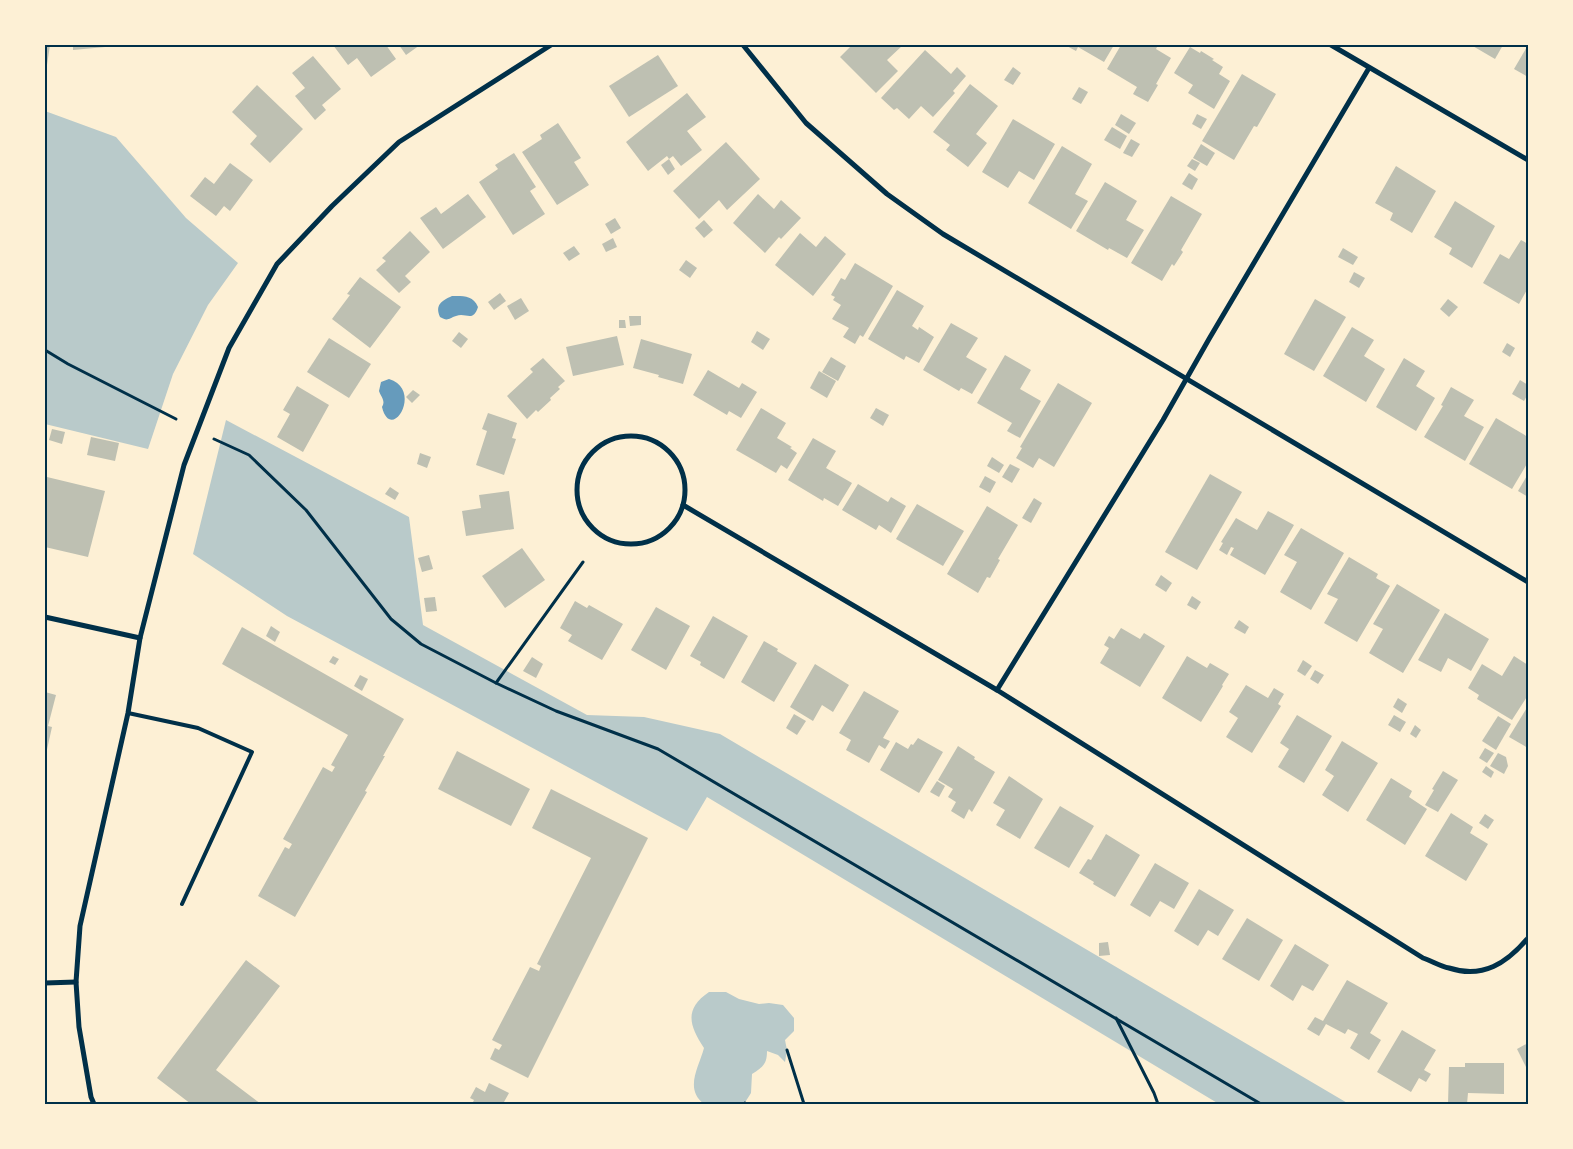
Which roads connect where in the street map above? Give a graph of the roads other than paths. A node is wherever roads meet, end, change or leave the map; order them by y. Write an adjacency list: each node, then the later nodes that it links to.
1 (551, 45): 10 (street)
2 (742, 45): 6 (street)
3 (1330, 45): 4 (street)
4 (1369, 68): 5 (street); 6 (street)
5 (1528, 160)
6 (1186, 380): 8 (street); 11 (street)
7 (683, 504): 7 (street); 11 (street)
8 (1528, 582)
9 (45, 617): 10 (street)
10 (140, 638): 12 (street)
11 (998, 690): 14 (street)
12 (128, 713): 13 (lane); 15 (street)
13 (182, 904)
14 (1528, 938)
15 (76, 982): 16 (street); 17 (street)
16 (45, 983)
17 (94, 1104)

